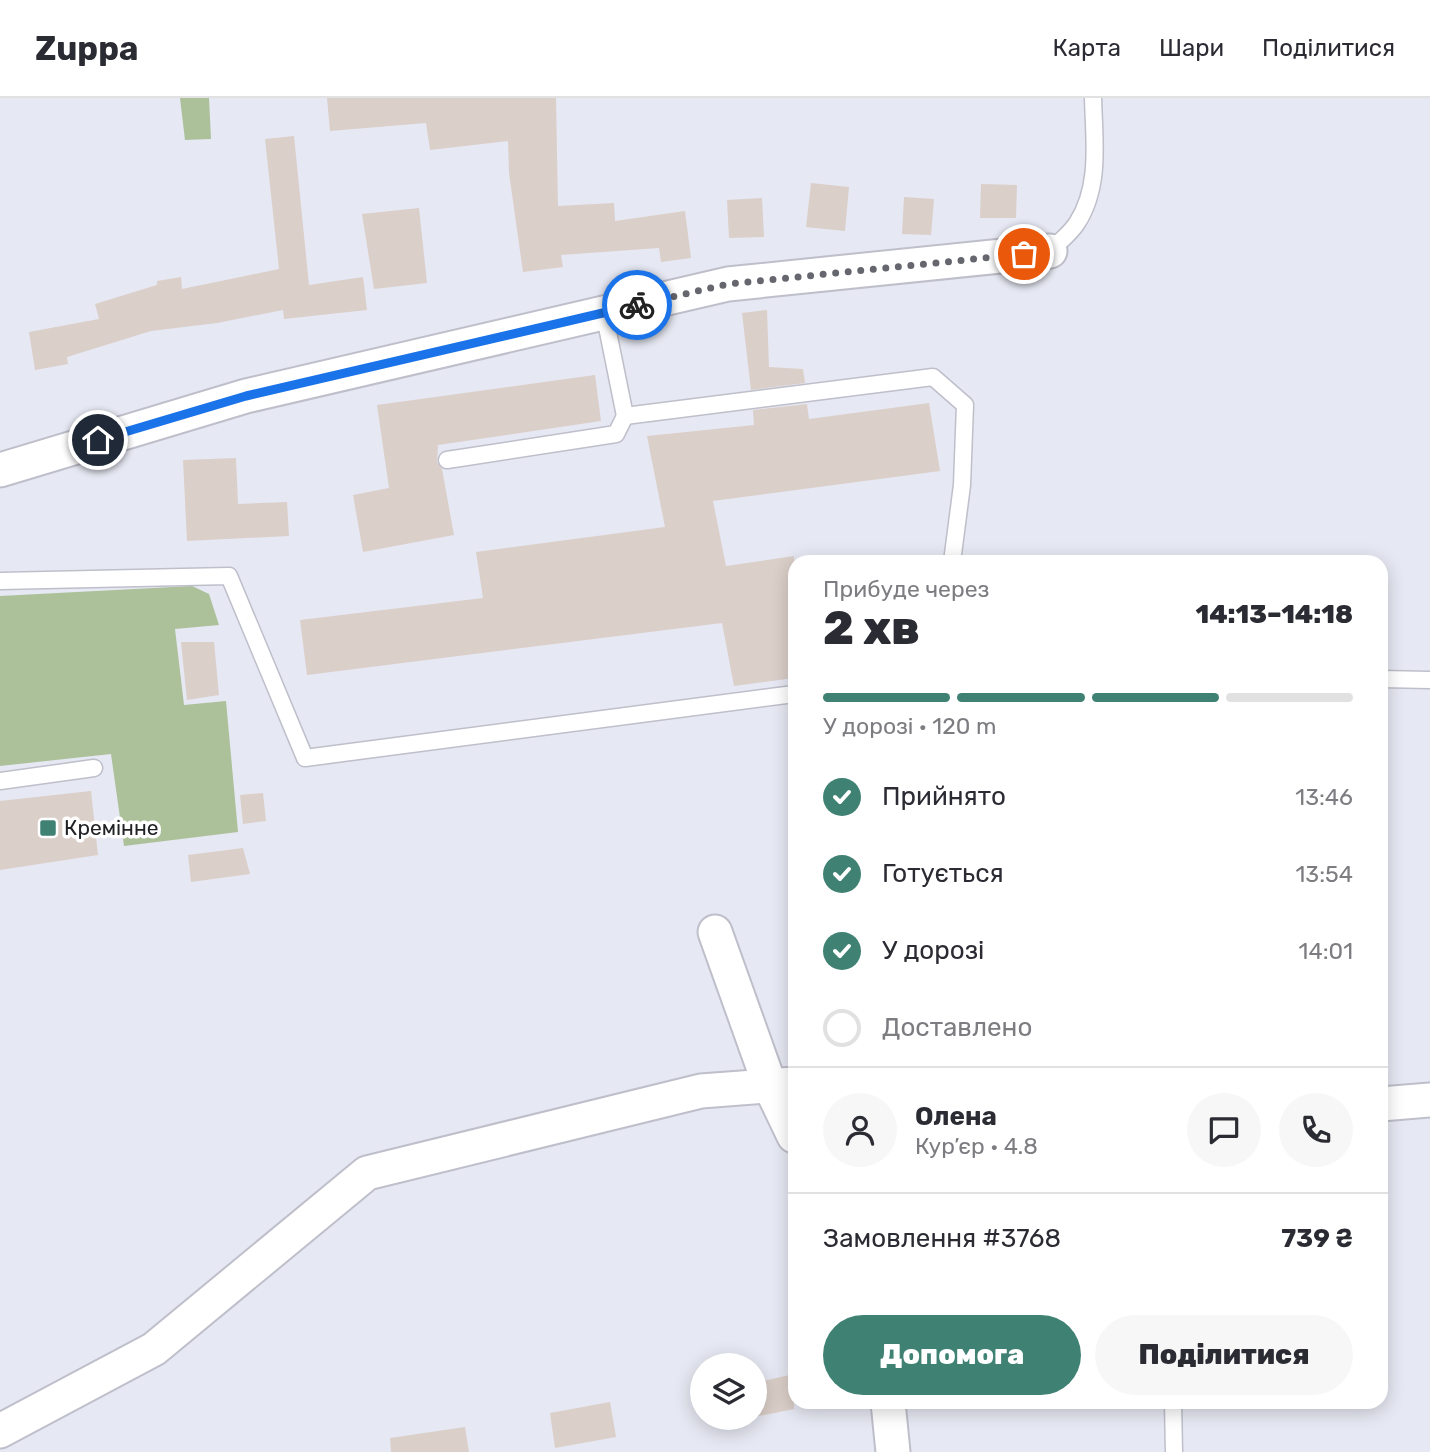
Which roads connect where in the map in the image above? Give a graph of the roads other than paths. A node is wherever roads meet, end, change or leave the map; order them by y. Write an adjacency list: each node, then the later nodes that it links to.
1 (1093, 98): 2 (lane)
2 (1050, 251): 3 (street)
3 (604, 312): 4 (lane); 6 (street)
4 (625, 416): 5 (lane); 7 (lane)
5 (447, 460)
6 (0, 470)
7 (953, 555)
8 (0, 581): 11 (lane)
9 (1388, 679): 10 (lane)
10 (1430, 680)
11 (788, 695)
12 (94, 768): 13 (lane)
13 (0, 781)
14 (715, 932): 15 (street)
15 (782, 1085): 18 (street); 21 (street)
16 (1430, 1100): 17 (street)
17 (1388, 1103)
18 (788, 1110)
19 (889, 1409): 22 (street)
20 (1173, 1409): 23 (lane)
21 (0, 1431)
22 (893, 1452)
23 (1174, 1452)

